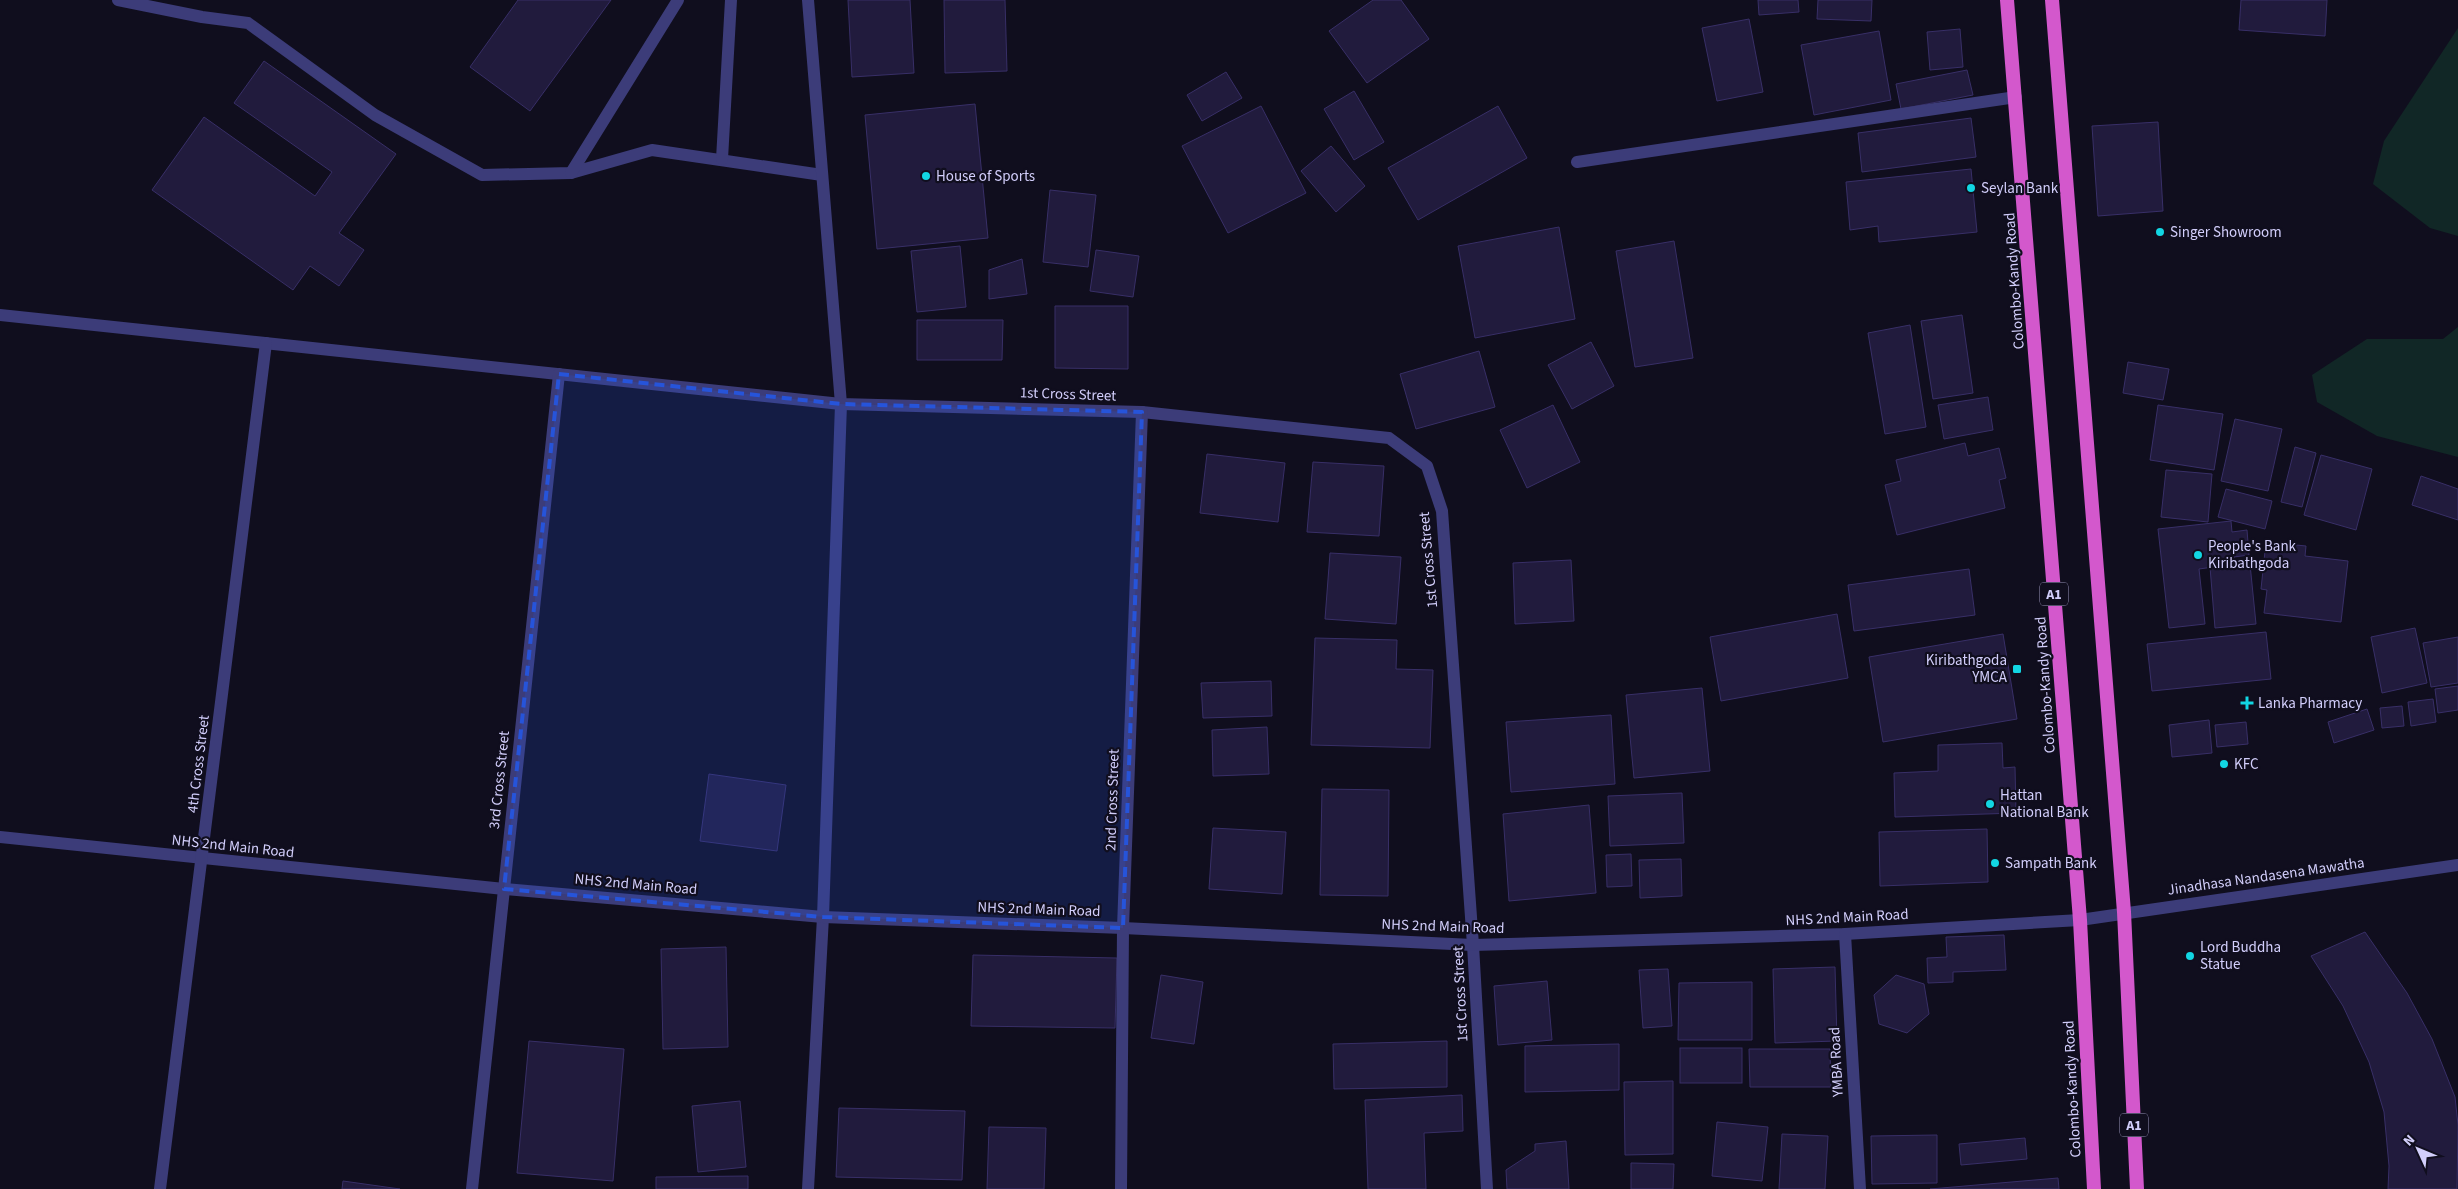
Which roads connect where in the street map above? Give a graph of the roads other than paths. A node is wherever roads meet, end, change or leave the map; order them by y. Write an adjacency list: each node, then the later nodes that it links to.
1 (118, 0): 10 (street)
2 (678, 0): 10 (street)
3 (731, 0): 8 (street)
4 (808, 0): 11 (street)
5 (2007, 0): 7 (highway, Colombo-Kandy Road / A1)
6 (2052, 0): 21 (highway, A1)
7 (2016, 97): 9 (street); 23 (highway, Colombo-Kandy Road / A1)
8 (722, 159): 10 (street); 11 (street)
9 (1577, 162)
10 (571, 173)
11 (822, 175): 15 (street)
12 (0, 315): 13 (street, 1st Cross Street)
13 (266, 343): 14 (street, 1st Cross Street); 18 (street, 4th Cross Street)
14 (559, 374): 15 (street, 1st Cross Street); 20 (street, 3rd Cross Street)
15 (841, 404): 16 (street, 1st Cross Street); 22 (street)
16 (1142, 412): 24 (street, 2nd Cross Street); 26 (street, 1st Cross Street)
17 (0, 837): 18 (street, NHS 2nd Main Road)
18 (202, 860): 20 (street, NHS 2nd Main Road); 27 (street, 4th Cross Street)
19 (2458, 866): 21 (street, Jinadhasa Nandasena Mawatha)
20 (504, 889): 22 (street, NHS 2nd Main Road); 28 (street, 3rd Cross Street)
21 (2124, 912): 23 (street, Jinadhasa Nandasena Mawatha); 34 (highway, A1)
22 (822, 917): 24 (street, NHS 2nd Main Road); 29 (street)
23 (2080, 920): 25 (street, NHS 2nd Main Road); 33 (highway, Colombo-Kandy Road / A1)
24 (1123, 928): 26 (street, NHS 2nd Main Road); 30 (street, 2nd Cross Street)
25 (1845, 934): 26 (street, NHS 2nd Main Road); 32 (street, YMBA Road)
26 (1473, 945): 31 (street, 1st Cross Street)
27 (160, 1189)
28 (472, 1189)
29 (808, 1189)
30 (1121, 1189)
31 (1487, 1189)
32 (1860, 1189)
33 (2094, 1189)
34 (2137, 1189)

